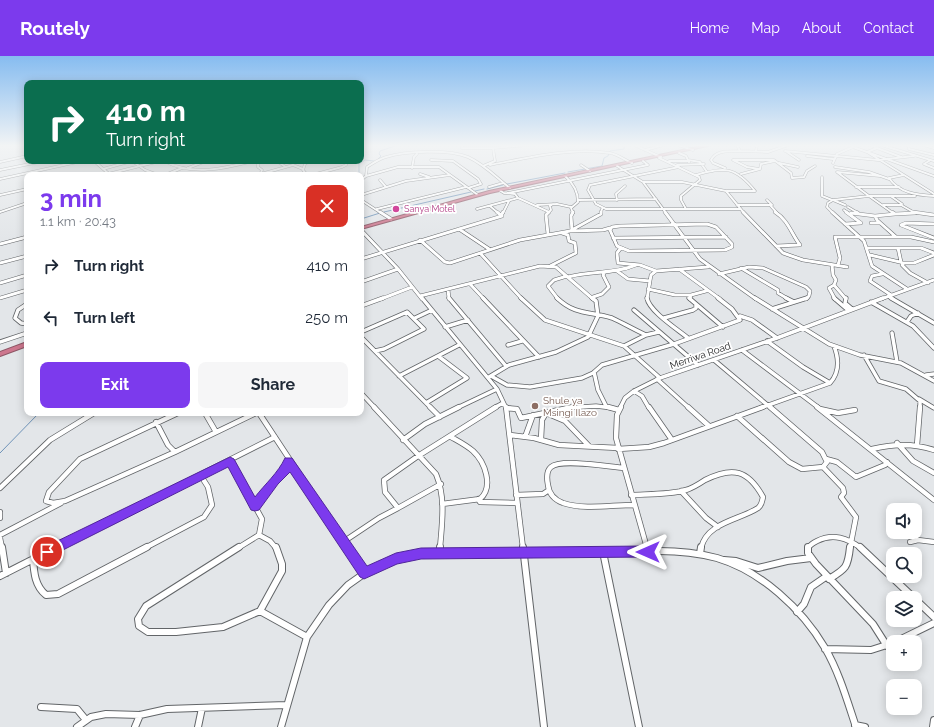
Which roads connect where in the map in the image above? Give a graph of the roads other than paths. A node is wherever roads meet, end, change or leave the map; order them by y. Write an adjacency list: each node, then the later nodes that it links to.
1 (12, 176): 23 (street)
2 (437, 176): 20 (street)
3 (452, 176): 35 (street)
4 (474, 176): 35 (street)
5 (496, 176): 27 (street)
6 (564, 176): 36 (highway)
7 (565, 176): 26 (street)
8 (588, 176): 26 (street)
9 (633, 176): 52 (street)
10 (634, 176): 28 (street)
11 (697, 176): 29 (street)
12 (743, 176): 40 (street)
13 (792, 176): 14 (street)
14 (804, 176)
15 (842, 176): 33 (street)
16 (880, 176): 24 (street)
17 (890, 176): 22 (street)
18 (897, 176): 22 (street)
19 (906, 176): 45 (street)
20 (430, 177): 31 (street)
21 (822, 177): 55 (street)
22 (894, 177): 24 (street)
23 (0, 179)
24 (889, 179): 34 (street)
25 (380, 180): 31 (street)
26 (570, 180): 39 (street); 51 (street)
27 (503, 182): 32 (street); 36 (street)
28 (643, 182): 29 (street); 50 (street)
29 (695, 185): 40 (street); 73 (street)
30 (625, 186): 53 (street)
31 (386, 187): 42 (street)
32 (489, 187)
33 (856, 187): 34 (street); 47 (street)
34 (899, 187): 49 (street)
35 (467, 188): 44 (street); 69 (street)
36 (510, 188): 38 (highway)
37 (24, 190): 43 (street)
38 (499, 190): 41 (street); 44 (highway)
39 (518, 190): 41 (street); 46 (street)
40 (727, 192): 61 (street)
41 (508, 193): 46 (street)
42 (364, 194)
43 (0, 195)
44 (478, 195): 85 (highway)
45 (934, 195): 49 (street)
46 (518, 196): 56 (street); 60 (street)
47 (869, 196): 48 (street); 55 (street); 66 (street)
48 (892, 196): 49 (street); 64 (street)
49 (921, 196)
50 (656, 199): 53 (street); 72 (street)
51 (578, 200): 52 (street); 67 (street)
52 (593, 200): 53 (street); 71 (street)
53 (617, 200)
54 (767, 200): 62 (street)
55 (832, 200): 63 (street); 88 (street)
56 (510, 201): 65 (street); 80 (street)
57 (364, 202): 69 (street)
58 (24, 204): 76 (street)
59 (553, 204): 60 (street); 67 (street); 77 (street)
60 (537, 205): 77 (street)
61 (737, 205): 62 (street); 74 (street)
62 (770, 205): 109 (street)
63 (845, 205)
64 (900, 205): 66 (street); 79 (street)
65 (490, 206): 70 (street); 80 (street)
66 (883, 206): 82 (street)
67 (571, 207): 94 (street)
68 (848, 207): 81 (street)
69 (377, 209): 85 (street)
70 (477, 209)
71 (602, 209): 72 (street); 94 (street)
72 (663, 209): 73 (street); 90 (street)
73 (686, 209): 74 (street)
74 (740, 209): 109 (street)
75 (844, 210): 78 (street)
76 (0, 212)
77 (549, 212): 97 (street)
78 (850, 213): 81 (street); 88 (street)
79 (917, 213): 82 (street); 83 (street)
80 (502, 214): 93 (street)
81 (859, 214): 84 (street)
82 (895, 214): 84 (street)
83 (934, 215)
84 (875, 216): 87 (street)
85 (391, 219): 91 (highway)
86 (871, 223): 87 (street)
87 (880, 223): 101 (street)
88 (844, 224): 100 (street)
89 (934, 224): 106 (street)
90 (675, 225): 92 (street); 99 (street); 104 (street)
91 (364, 228)
92 (610, 228): 94 (street); 103 (street)
93 (459, 229): 105 (street); 112 (street)
94 (571, 231): 96 (street); 98 (street)
95 (364, 232): 115 (street)
96 (560, 232): 97 (street); 98 (street)
97 (548, 234): 112 (street)
98 (568, 235): 129 (street)
99 (726, 237): 104 (street); 116 (street)
100 (860, 237): 101 (street); 110 (street); 128 (street)
101 (896, 237): 106 (street)
102 (24, 238): 107 (street)
103 (613, 238): 104 (street); 113 (street)
104 (684, 238): 116 (street)
105 (420, 240): 115 (street); 117 (street)
106 (934, 241)
107 (0, 244)
108 (922, 244): 114 (street)
109 (776, 246): 126 (street)
110 (867, 248): 111 (street); 119 (street)
111 (898, 248): 114 (street); 125 (street)
112 (489, 249): 117 (street)
113 (620, 249): 116 (street); 124 (street)
114 (922, 249): 118 (street)
115 (383, 251): 121 (street); 133 (street)
116 (693, 251): 130 (street)
117 (480, 253): 142 (street)
118 (934, 254): 125 (street)
119 (870, 255): 125 (street); 140 (street)
120 (24, 257): 123 (street)
121 (364, 258)
122 (637, 260): 127 (street)
123 (0, 263)
124 (618, 263): 127 (street); 135 (street)
125 (903, 263): 147 (street)
126 (832, 264): 128 (street); 150 (street)
127 (638, 265): 135 (street); 136 (street)
128 (838, 265): 131 (street)
129 (550, 266): 142 (street); 143 (street)
130 (708, 267): 134 (street); 139 (street)
131 (847, 267)
132 (741, 268): 139 (street); 162 (street); 162 (street)
133 (398, 269): 145 (street); 151 (street)
134 (678, 269): 136 (street); 156 (street)
135 (616, 271): 138 (street); 146 (street)
136 (656, 271): 146 (street)
137 (591, 272): 138 (street); 143 (street); 144 (street)
138 (604, 272): 144 (street)
139 (718, 274): 167 (street)
140 (882, 274): 154 (street); 158 (street)
141 (24, 276): 148 (street)
142 (501, 276): 149 (street); 187 (street)
143 (568, 277): 160 (street); 172 (street)
144 (606, 279): 160 (street)
145 (364, 281)
146 (650, 281): 153 (street)
147 (931, 282): 154 (street, Merriwa Road)
148 (0, 283)
149 (470, 284): 152 (street); 192 (street)
150 (834, 285): 170 (street); 170 (street)
151 (412, 287): 159 (street); 164 (street)
152 (448, 289): 159 (street); 176 (street)
153 (648, 289): 157 (street); 175 (street)
154 (907, 289): 158 (street, Merriwa Road)
155 (24, 291): 161 (street)
156 (706, 291): 157 (street); 173 (street)
157 (691, 295): 165 (street)
158 (889, 295): 163 (street, Merriwa Road); 171 (street)
159 (420, 296): 168 (street)
160 (593, 297): 172 (street)
161 (0, 298)
162 (794, 302): 167 (street)
163 (871, 302): 170 (street, Merriwa Road); 177 (street)
164 (364, 305)
165 (696, 305): 175 (street); 180 (street)
166 (24, 306): 179 (street)
167 (772, 309): 182 (street)
168 (432, 310): 174 (street); 181 (street)
169 (634, 310): 184 (street)
170 (850, 310): 182 (street, Merriwa Road)
171 (918, 313): 177 (street); 178 (street)
172 (598, 316): 187 (street); 188 (street)
173 (740, 316): 180 (street); 190 (street)
174 (415, 318): 183 (street); 203 (street)
175 (664, 318): 189 (street)
176 (468, 320): 181 (street); 212 (street)
177 (907, 322): 201 (street)
178 (934, 323)
179 (24, 324)
180 (723, 326): 189 (street)
181 (445, 327): 197 (street)
182 (802, 328): 190 (street, Merriwa Road); 200 (street)
183 (364, 331)
184 (659, 332): 188 (street); 195 (street)
185 (892, 333): 210 (street)
186 (24, 334): 194 (street)
187 (591, 334): 199 (street); 208 (street)
188 (646, 335): 199 (street)
189 (688, 338): 195 (street)
190 (777, 338): 193 (street, Merriwa Road)
191 (364, 340): 203 (street)
192 (522, 341): 198 (street); 208 (street)
193 (767, 341): 202 (street, Merriwa Road); 221 (street)
194 (0, 342)
195 (674, 344): 205 (street); 211 (street)
196 (24, 345): 204 (highway)
197 (459, 345): 206 (street); 218 (street)
198 (508, 345)
199 (624, 346): 205 (street)
200 (834, 346): 207 (street); 221 (street)
201 (934, 348)
202 (742, 350): 209 (street, Merriwa Road); 224 (street)
203 (375, 351): 215 (street)
204 (0, 354)
205 (636, 355): 213 (street); 219 (street)
206 (438, 356): 215 (street); 227 (street)
207 (864, 356): 210 (street); 226 (street)
208 (538, 357): 212 (street)
209 (714, 360): 211 (street, Merriwa Road); 230 (street)
210 (897, 362): 217 (street)
211 (698, 365): 219 (street, Merriwa Road)
212 (506, 366): 216 (street)
213 (594, 372): 216 (street); 229 (street)
214 (934, 374): 217 (street)
215 (399, 376): 227 (street)
216 (492, 376): 218 (street)
217 (926, 376): 220 (street)
218 (487, 378): 222 (street)
219 (659, 379): 223 (street, Merriwa Road); 245 (street)
220 (934, 381)
221 (830, 383): 224 (street)
222 (497, 389): 228 (street); 243 (street)
223 (634, 391): 233 (street, Merriwa Road); 255 (street)
224 (800, 395): 230 (street); 231 (street)
225 (364, 396): 254 (street)
226 (919, 399): 232 (street); 257 (street)
227 (426, 403): 243 (street)
228 (504, 406): 236 (street); 248 (street); 250 (street)
229 (606, 406): 233 (street); 235 (street)
230 (769, 406): 242 (street); 264 (street)
231 (818, 408): 234 (street); 260 (street)
232 (934, 408)
233 (619, 410): 259 (street, Merriwa Road)
234 (855, 410)
235 (546, 413): 236 (street); 247 (street); 258 (street)
236 (533, 415): 251 (street)
237 (89, 416): 273 (street)
238 (171, 416): 244 (street)
239 (207, 416): 246 (street)
240 (251, 416): 246 (street)
241 (259, 416): 249 (street)
242 (737, 416): 245 (street); 268 (street)
243 (440, 417): 254 (street)
244 (156, 422): 262 (street); 280 (street)
245 (709, 426): 255 (street)
246 (216, 432): 262 (street)
247 (540, 433): 252 (street); 253 (street)
248 (510, 435): 251 (street); 276 (street)
249 (275, 437): 265 (street); 266 (street)
250 (451, 437): 263 (street); 278 (street)
251 (524, 437): 252 (street)
252 (534, 438): 253 (street)
253 (541, 439): 258 (street)
254 (404, 440): 263 (street)
255 (672, 440): 259 (street)
256 (897, 443): 257 (street); 260 (street); 270 (street)
257 (918, 445): 261 (street)
258 (589, 446): 259 (street)
259 (618, 448): 269 (street, Merriwa Road)
260 (872, 449): 267 (street)
261 (934, 450)
262 (175, 452): 280 (street)
263 (418, 456): 272 (street); 285 (street)
264 (826, 459): 267 (street); 268 (street)
265 (289, 461): 284 (street); 292 (street)
266 (230, 462): 271 (street); 284 (street)
267 (887, 462): 279 (street)
268 (823, 467): 293 (street)
269 (624, 468): 274 (street); 277 (street, Merriwa Road)
270 (934, 473)
271 (201, 476): 302 (street); 302 (street)
272 (441, 484): 282 (street); 285 (street)
273 (0, 488)
274 (549, 490): 276 (street); 283 (street)
275 (681, 491): 277 (street); 288 (street); 288 (street)
276 (516, 495): 281 (street)
277 (631, 495): 283 (street, Merriwa Road)
278 (477, 499): 281 (street); 282 (street)
279 (934, 500)
280 (65, 501): 289 (street)
281 (517, 503): 296 (street)
282 (442, 504): 299 (street)
283 (634, 505): 298 (street, Merriwa Road)
284 (255, 506): 290 (street)
285 (398, 508): 292 (street)
286 (0, 512): 287 (street)
287 (0, 518)
288 (718, 527): 300 (street)
289 (0, 535)
290 (260, 535): 310 (street); 310 (street)
291 (0, 538): 304 (street)
292 (343, 542): 305 (street)
293 (851, 542): 301 (street); 307 (street); 308 (street)
294 (910, 542): 295 (street)
295 (934, 542)
296 (523, 552): 297 (street); 299 (street); 330 (street)
297 (603, 552): 298 (street); 331 (street)
298 (648, 552): 300 (street)
299 (440, 553): 305 (street)
300 (700, 554): 303 (street)
301 (811, 558): 303 (street); 307 (street)
302 (33, 559): 304 (street)
303 (721, 559): 311 (street)
304 (6, 573): 306 (street)
305 (364, 573): 315 (street)
306 (0, 576)
307 (828, 577): 311 (street); 316 (street)
308 (907, 591)
309 (922, 605): 312 (street)
310 (260, 611): 315 (street)
311 (797, 612): 318 (street)
312 (934, 617)
313 (934, 623): 314 (street)
314 (910, 635)
315 (307, 637): 319 (street)
316 (886, 638)
317 (886, 645): 318 (street)
318 (825, 649): 325 (street)
319 (287, 705): 321 (street); 329 (street)
320 (41, 707): 323 (street)
321 (202, 708): 322 (street); 328 (street)
322 (140, 715): 323 (street); 327 (street)
323 (86, 720): 326 (street)
324 (934, 720): 333 (street)
325 (855, 726): 332 (street)
326 (77, 727)
327 (135, 727)
328 (198, 727)
329 (281, 727)
330 (544, 727)
331 (639, 727)
332 (865, 727)
333 (933, 727)

